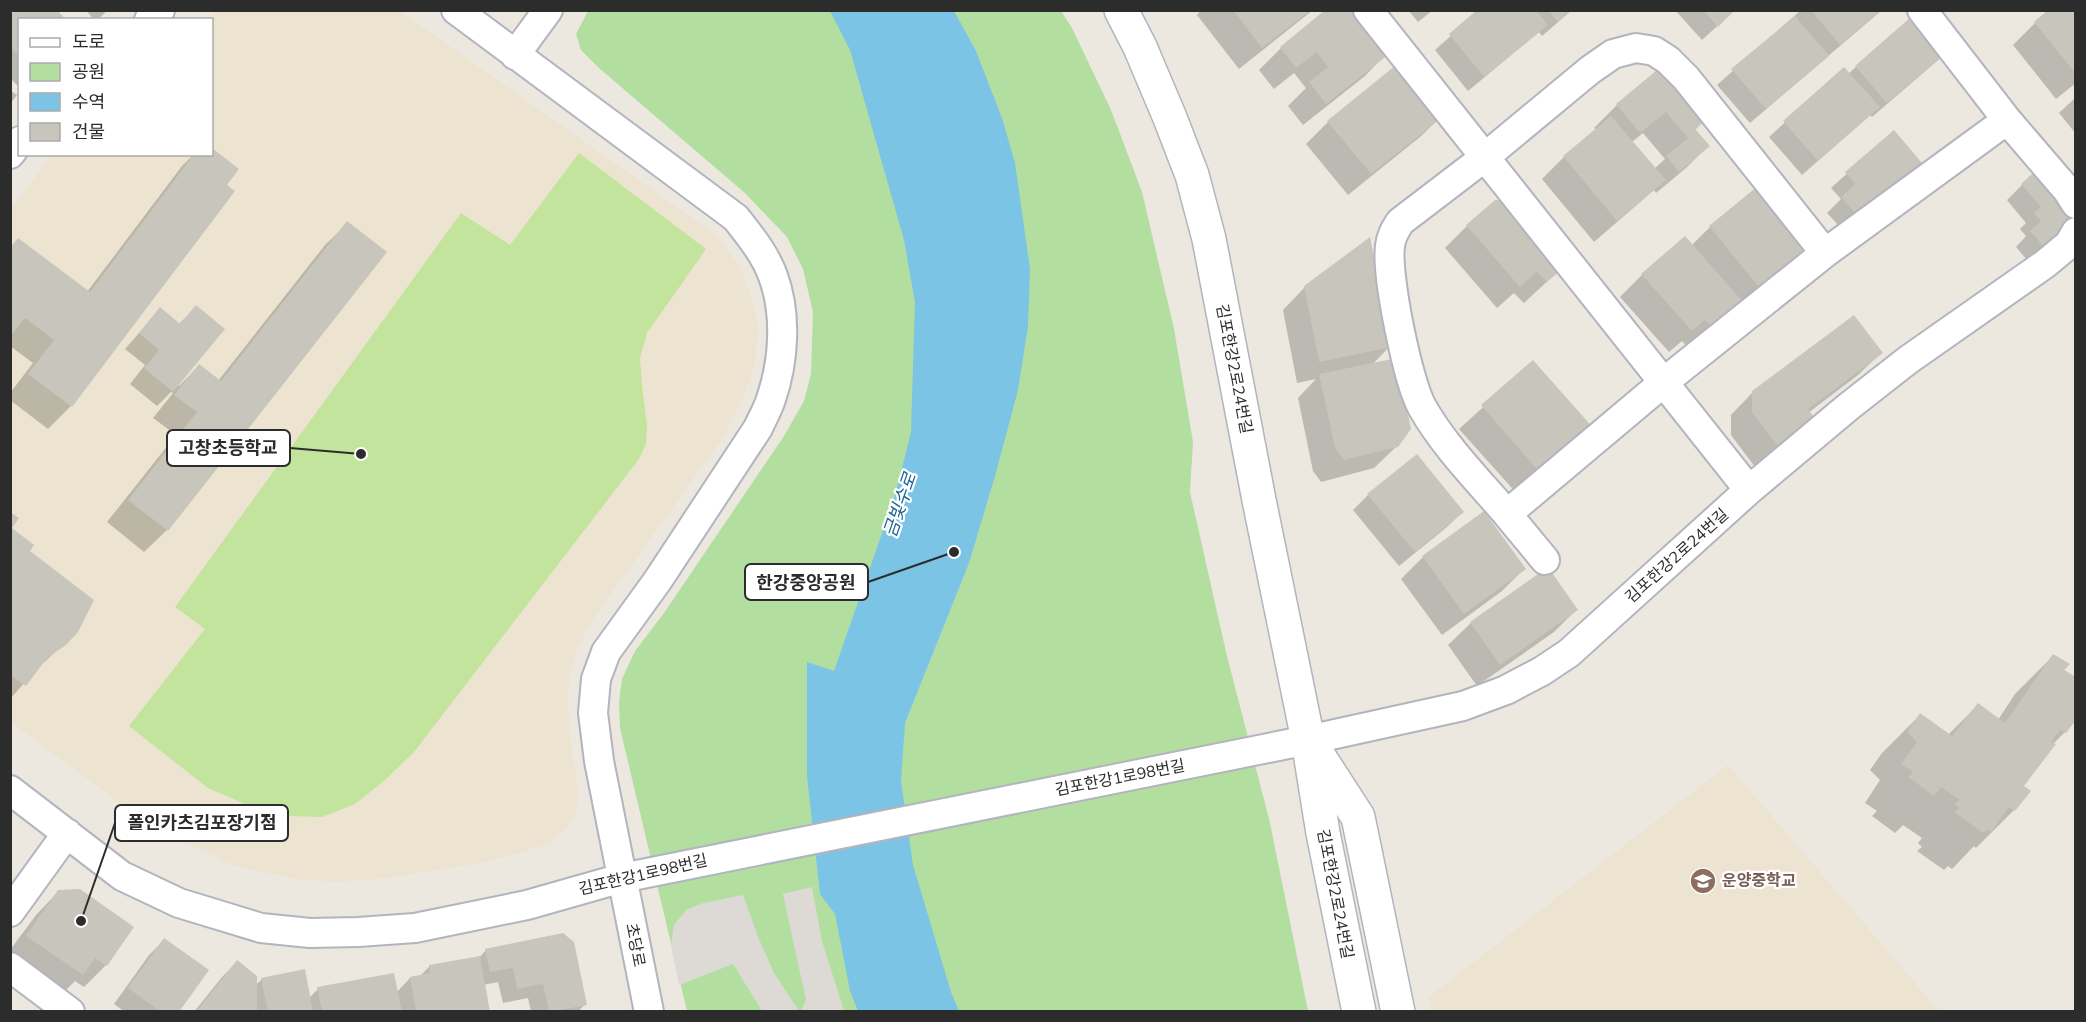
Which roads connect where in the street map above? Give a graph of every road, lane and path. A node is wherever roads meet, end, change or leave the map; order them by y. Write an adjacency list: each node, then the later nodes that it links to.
1 (456, 10): 6 (street)
2 (548, 10): 6 (street)
3 (1121, 10): 16 (street, 김포한강2로24번길)
4 (1368, 10): 8 (street)
5 (1922, 10): 7 (street)
6 (515, 55): 19 (street, 초당로)
7 (2007, 120): 9 (street); 11 (street)
8 (1485, 157): 11 (street); 12 (street); 14 (street)
9 (2076, 204)
10 (2076, 232): 13 (street, 김포한강2로24번길)
11 (1825, 253): 12 (street)
12 (1664, 382): 13 (street); 14 (street)
13 (1749, 490): 16 (street, 김포한강2로24번길)
14 (1507, 514): 15 (street)
15 (1545, 560)
16 (1308, 740): 19 (street, 김포한강1로98번길); 24 (street, 김포한강2로24번길); 25 (street, 김포한강2로24번길)
17 (10, 790): 18 (street, 김포한강1로98번길)
18 (67, 833): 19 (street, 김포한강1로98번길); 20 (street)
19 (622, 878): 23 (street, 초당로)
20 (10, 912)
21 (10, 967): 22 (street)
22 (70, 1011)
23 (649, 1011)
24 (1359, 1011)
25 (1398, 1011)

